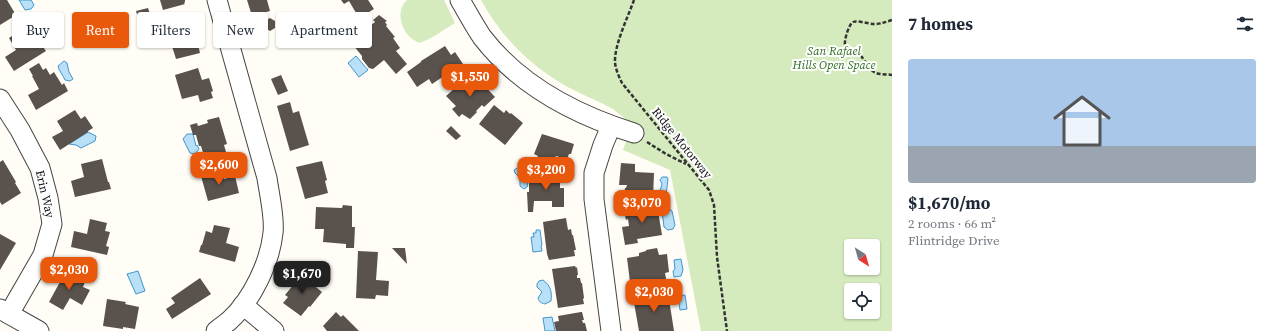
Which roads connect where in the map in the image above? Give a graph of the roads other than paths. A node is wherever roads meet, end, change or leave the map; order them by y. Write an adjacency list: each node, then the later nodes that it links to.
1 (217, 0): 6 (street)
2 (460, 0): 4 (street)
3 (0, 99): 7 (street, Erin Way)
4 (611, 126): 5 (street); 11 (street)
5 (634, 133)
6 (243, 305): 9 (street); 10 (street)
7 (4, 311): 8 (street)
8 (38, 331)
9 (216, 331)
10 (274, 331)
11 (611, 331)

